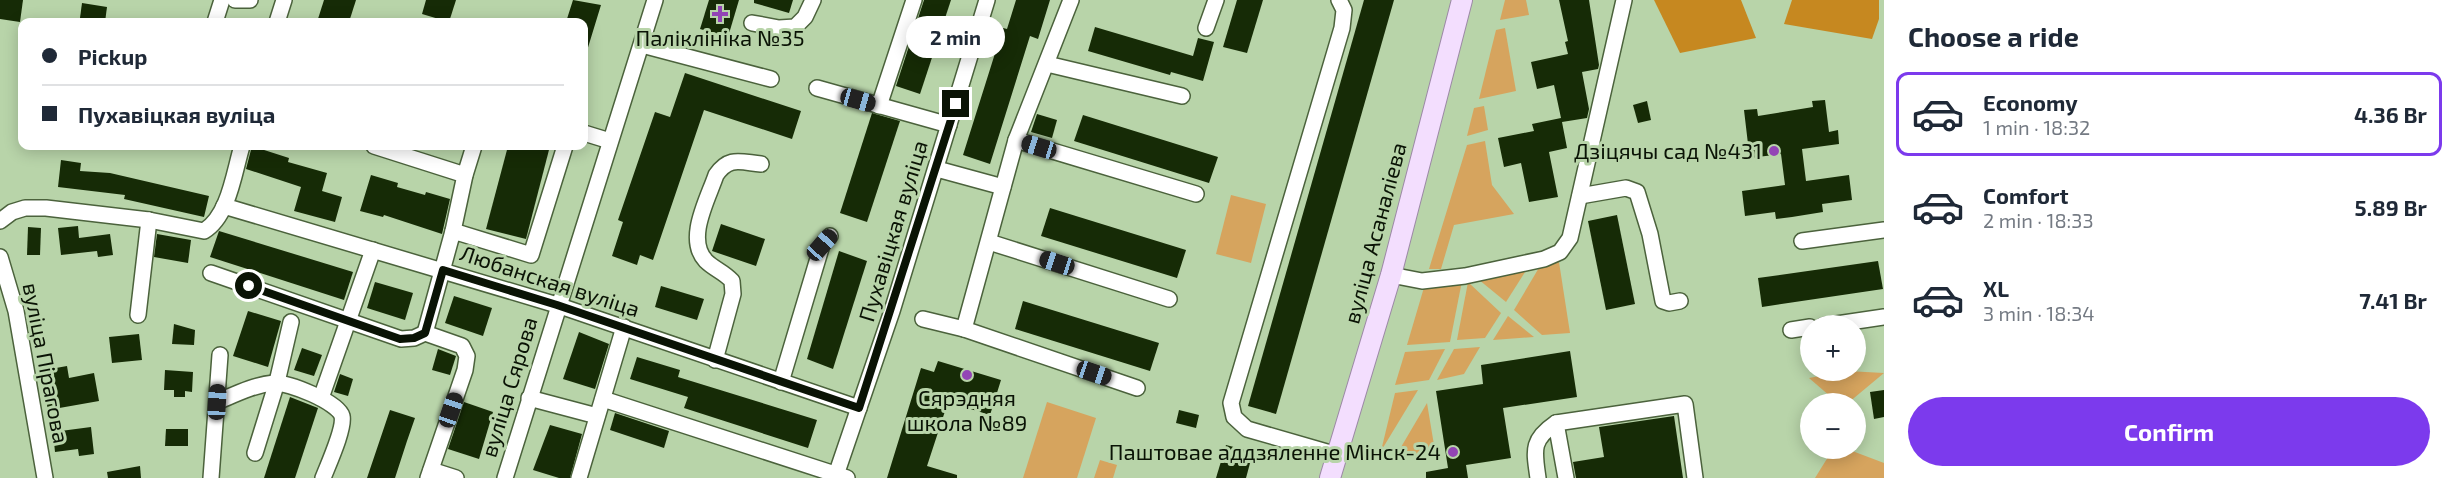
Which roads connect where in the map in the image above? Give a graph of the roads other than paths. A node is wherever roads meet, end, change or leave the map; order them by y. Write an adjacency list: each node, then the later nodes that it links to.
1 (222, 0): 14 (street)
2 (236, 0): 3 (street)
3 (250, 0)
4 (284, 0): 15 (street)
5 (655, 0): 18 (street, вуліца Сярова)
6 (813, 0): 16 (street)
7 (914, 0): 23 (street)
8 (987, 0): 24 (street, Пухавіцкая вуліца)
9 (1071, 0): 19 (street)
10 (1215, 0): 17 (street)
11 (1339, 0): 78 (street)
12 (1462, 0): 50 (main road, вуліца Асаналіева)
13 (1624, 0): 37 (street)
14 (216, 18)
15 (278, 18)
16 (752, 23)
17 (1206, 28)
18 (642, 45): 20 (street); 27 (street, вуліца Сярова)
19 (1047, 64): 22 (street); 26 (street)
20 (771, 79)
21 (817, 88): 23 (street)
22 (1182, 96)
23 (879, 106): 24 (street)
24 (949, 125): 33 (street, Пухавіцкая вуліца)
25 (588, 134): 27 (street)
26 (1016, 140): 35 (street); 36 (street)
27 (610, 141): 53 (street, вуліца Сярова)
28 (241, 150): 38 (street)
29 (387, 150): 34 (street)
30 (473, 150): 34 (street)
31 (565, 150): 42 (street)
32 (761, 164): 66 (street)
33 (937, 169): 35 (street); 74 (street, Пухавіцкая вуліца)
34 (465, 175): 42 (street)
35 (1003, 186): 45 (street)
36 (1196, 194)
37 (1580, 196): 50 (street); 52 (street)
38 (224, 206): 39 (street); 46 (street, Любанская вуліца)
39 (149, 220): 40 (street); 54 (street)
40 (0, 221)
41 (1884, 230): 44 (street)
42 (453, 231): 48 (street)
43 (830, 236): 67 (street)
44 (1802, 241)
45 (989, 242): 51 (street); 61 (street)
46 (373, 250): 48 (street, Любанская вуліца); 59 (street)
47 (0, 257): 81 (street, вуліца Пірагова)
48 (443, 270): 53 (street, Любанская вуліца); 64 (street)
49 (210, 273): 59 (street)
50 (1390, 276): 78 (main road, вуліца Асаналіева)
51 (1169, 299)
52 (1680, 301)
53 (557, 305): 60 (street, Любанская вуліца); 71 (street, вуліца Сярова)
54 (138, 315)
55 (1884, 317): 57 (street)
56 (923, 319): 61 (street)
57 (1866, 320)
58 (291, 322): 68 (street)
59 (347, 322): 64 (street); 70 (street)
60 (624, 327): 66 (street, Любанская вуліца); 72 (street)
61 (964, 329): 69 (street)
62 (1800, 329): 63 (street)
63 (1791, 330)
64 (425, 333): 79 (street)
65 (220, 355): 73 (street)
66 (715, 360): 67 (street, Любанская вуліца)
67 (781, 381): 74 (street, Любанская вуліца)
68 (277, 382): 70 (street); 73 (street); 77 (street)
69 (1137, 388)
70 (321, 398): 83 (street)
71 (529, 398): 75 (street); 85 (street, вуліца Сярова)
72 (603, 399): 75 (street); 80 (street)
73 (217, 402): 82 (street)
74 (859, 408): 80 (street, Пухавіцкая вуліца)
75 (597, 416): 86 (street)
76 (1556, 423): 88 (street); 89 (street); 90 (street)
77 (255, 453)
78 (1337, 455): 87 (main road, вуліца Асаналіева)
79 (430, 474): 84 (street)
80 (840, 477)
81 (45, 478)
82 (211, 478)
83 (323, 478)
84 (456, 478)
85 (505, 478)
86 (579, 478)
87 (1330, 478)
88 (1536, 478)
89 (1566, 478)
90 (1695, 478)

